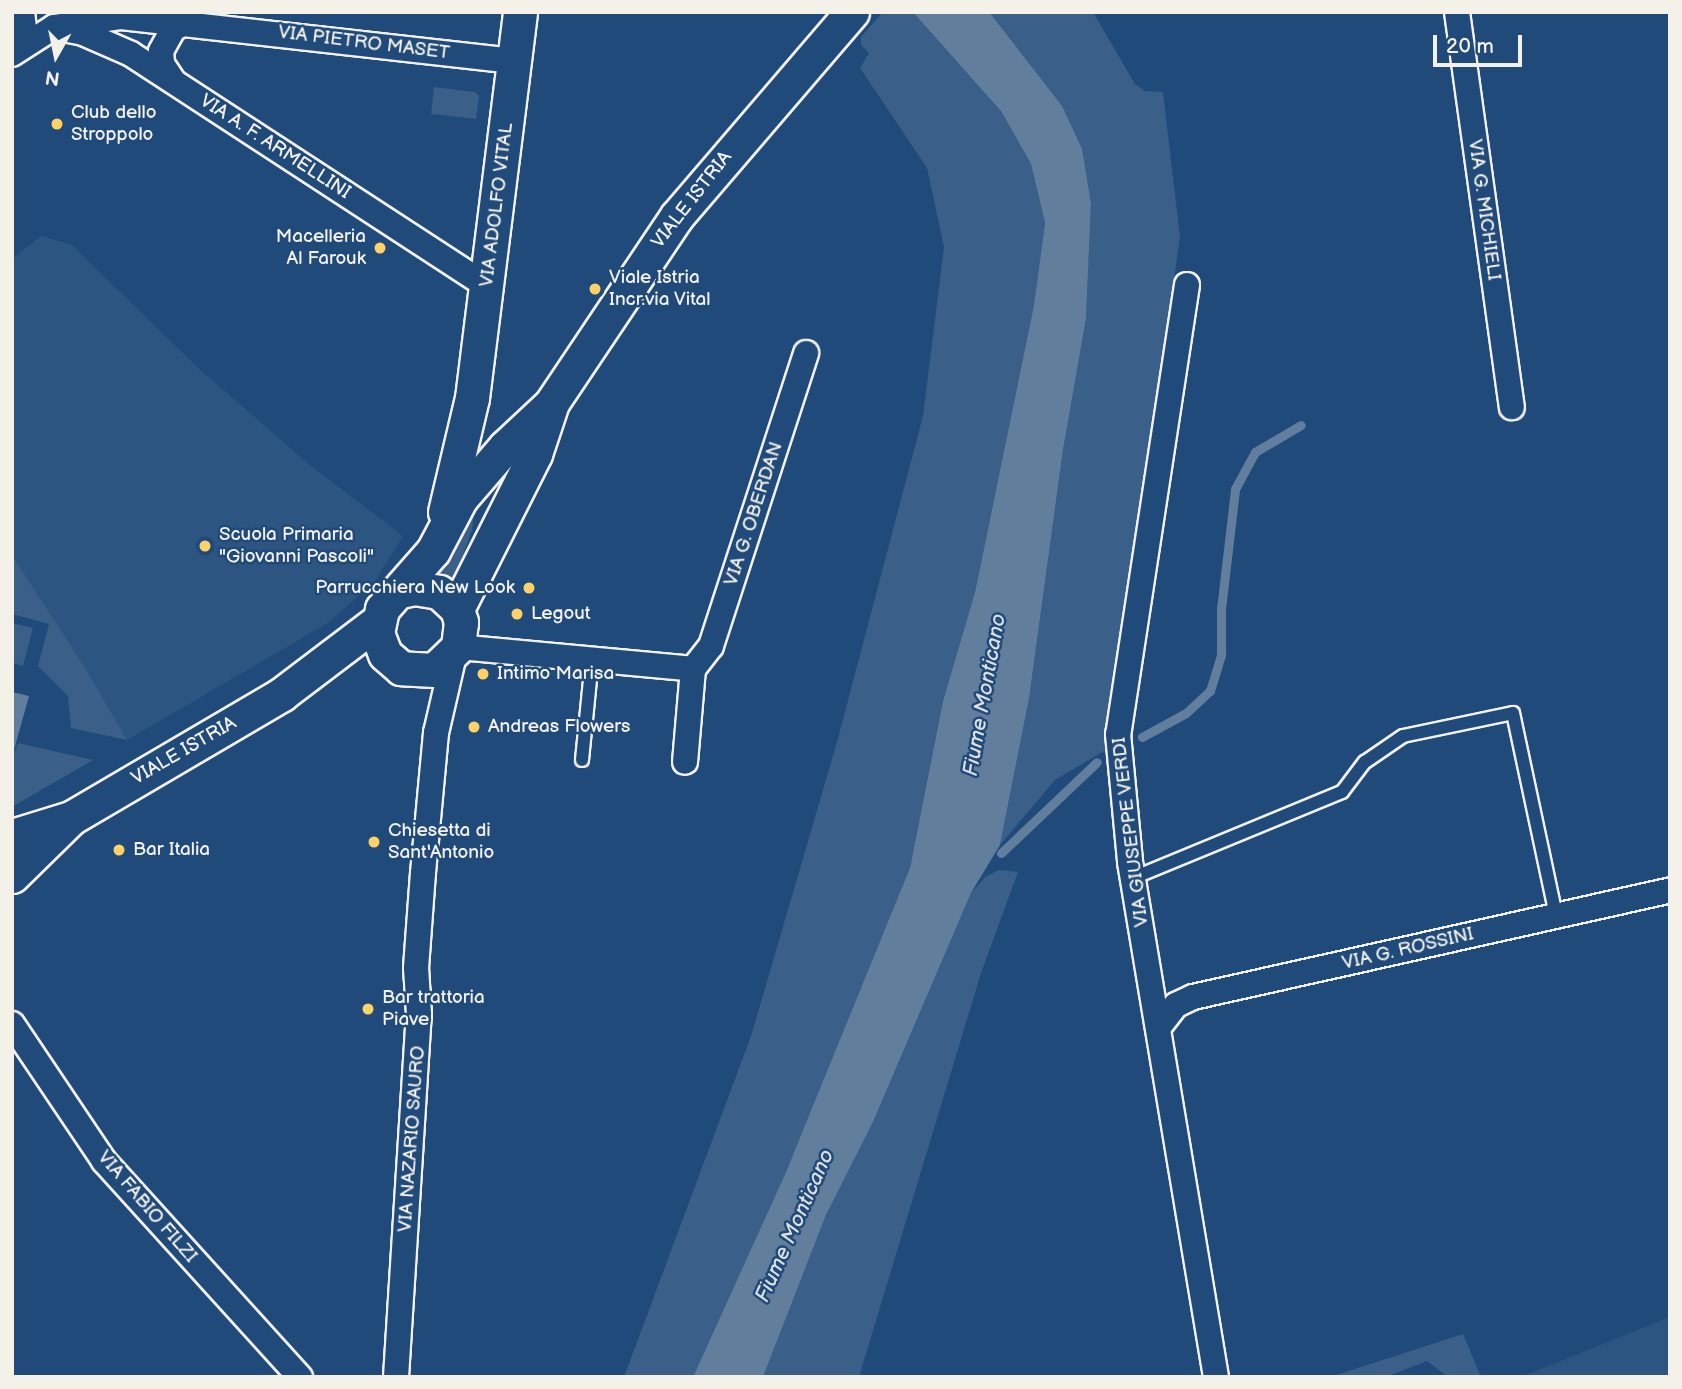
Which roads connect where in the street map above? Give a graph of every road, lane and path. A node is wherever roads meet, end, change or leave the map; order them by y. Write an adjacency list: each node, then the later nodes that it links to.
1 (22, 12): 7 (street)
2 (520, 12): 8 (street, VIA ADOLFO VITAL)
3 (1457, 12): 15 (street, VIA G. MICHIELI)
4 (847, 19): 14 (street, VIALE ISTRIA)
5 (61, 21): 6 (street, VIA PIETRO MASET); 7 (street, VIA PIETRO MASET); 9 (street, VIA A. F. ARMELLINI)
6 (186, 22): 8 (street, VIA PIETRO MASET); 9 (street)
7 (19, 49)
8 (514, 61): 11 (street, VIA ADOLFO VITAL)
9 (172, 79): 11 (street, VIA A. F. ARMELLINI)
10 (1187, 285): 32 (street, VIA GIUSEPPE VERDI)
11 (487, 286): 13 (street, VIA ADOLFO VITAL)
12 (806, 353): 24 (street, VIA G. OBERDAN)
13 (472, 398): 14 (street); 16 (street, VIA ADOLFO VITAL); 17 (street, VIA ADOLFO VITAL)
14 (551, 404): 16 (street, VIALE ISTRIA); 19 (street, VIALE ISTRIA)
15 (1511, 407)
16 (483, 474): 17 (street, VIALE ISTRIA); 19 (street, VIALE ISTRIA)
17 (433, 551): 18 (street, VIALE ISTRIA)
18 (401, 591): 19 (street); 20 (street, VIALE ISTRIA)
19 (463, 598): 21 (street, VIALE ISTRIA)
20 (378, 621): 23 (street); 25 (street, VIALE ISTRIA)
21 (456, 651): 22 (street); 23 (street, VIALE ISTRIA); 26 (street, VIA NAZARIO SAURO)
22 (592, 660): 24 (street); 27 (lane)
23 (407, 668): 25 (street, VIALE ISTRIA); 26 (street, VIA NAZARIO SAURO)
24 (693, 669): 28 (street, VIA G. OBERDAN)
25 (298, 684): 29 (street, VIALE ISTRIA)
26 (436, 733): 38 (street, VIA NAZARIO SAURO)
27 (582, 760)
28 (685, 762)
29 (71, 818): 30 (street, VIALE ISTRIA); 31 (street, VIALE ISTRIA)
30 (12, 836)
31 (12, 876)
32 (1133, 878): 34 (lane); 36 (street, VIA GIUSEPPE VERDI)
33 (1670, 890): 34 (street, VIA G. ROSSINI)
34 (1556, 915): 36 (street, VIA G. ROSSINI)
35 (12, 1024): 37 (street, VIA FABIO FILZI)
36 (1158, 1028): 39 (street, VIA GIUSEPPE VERDI)
37 (300, 1377)
38 (396, 1377)
39 (1216, 1377)

